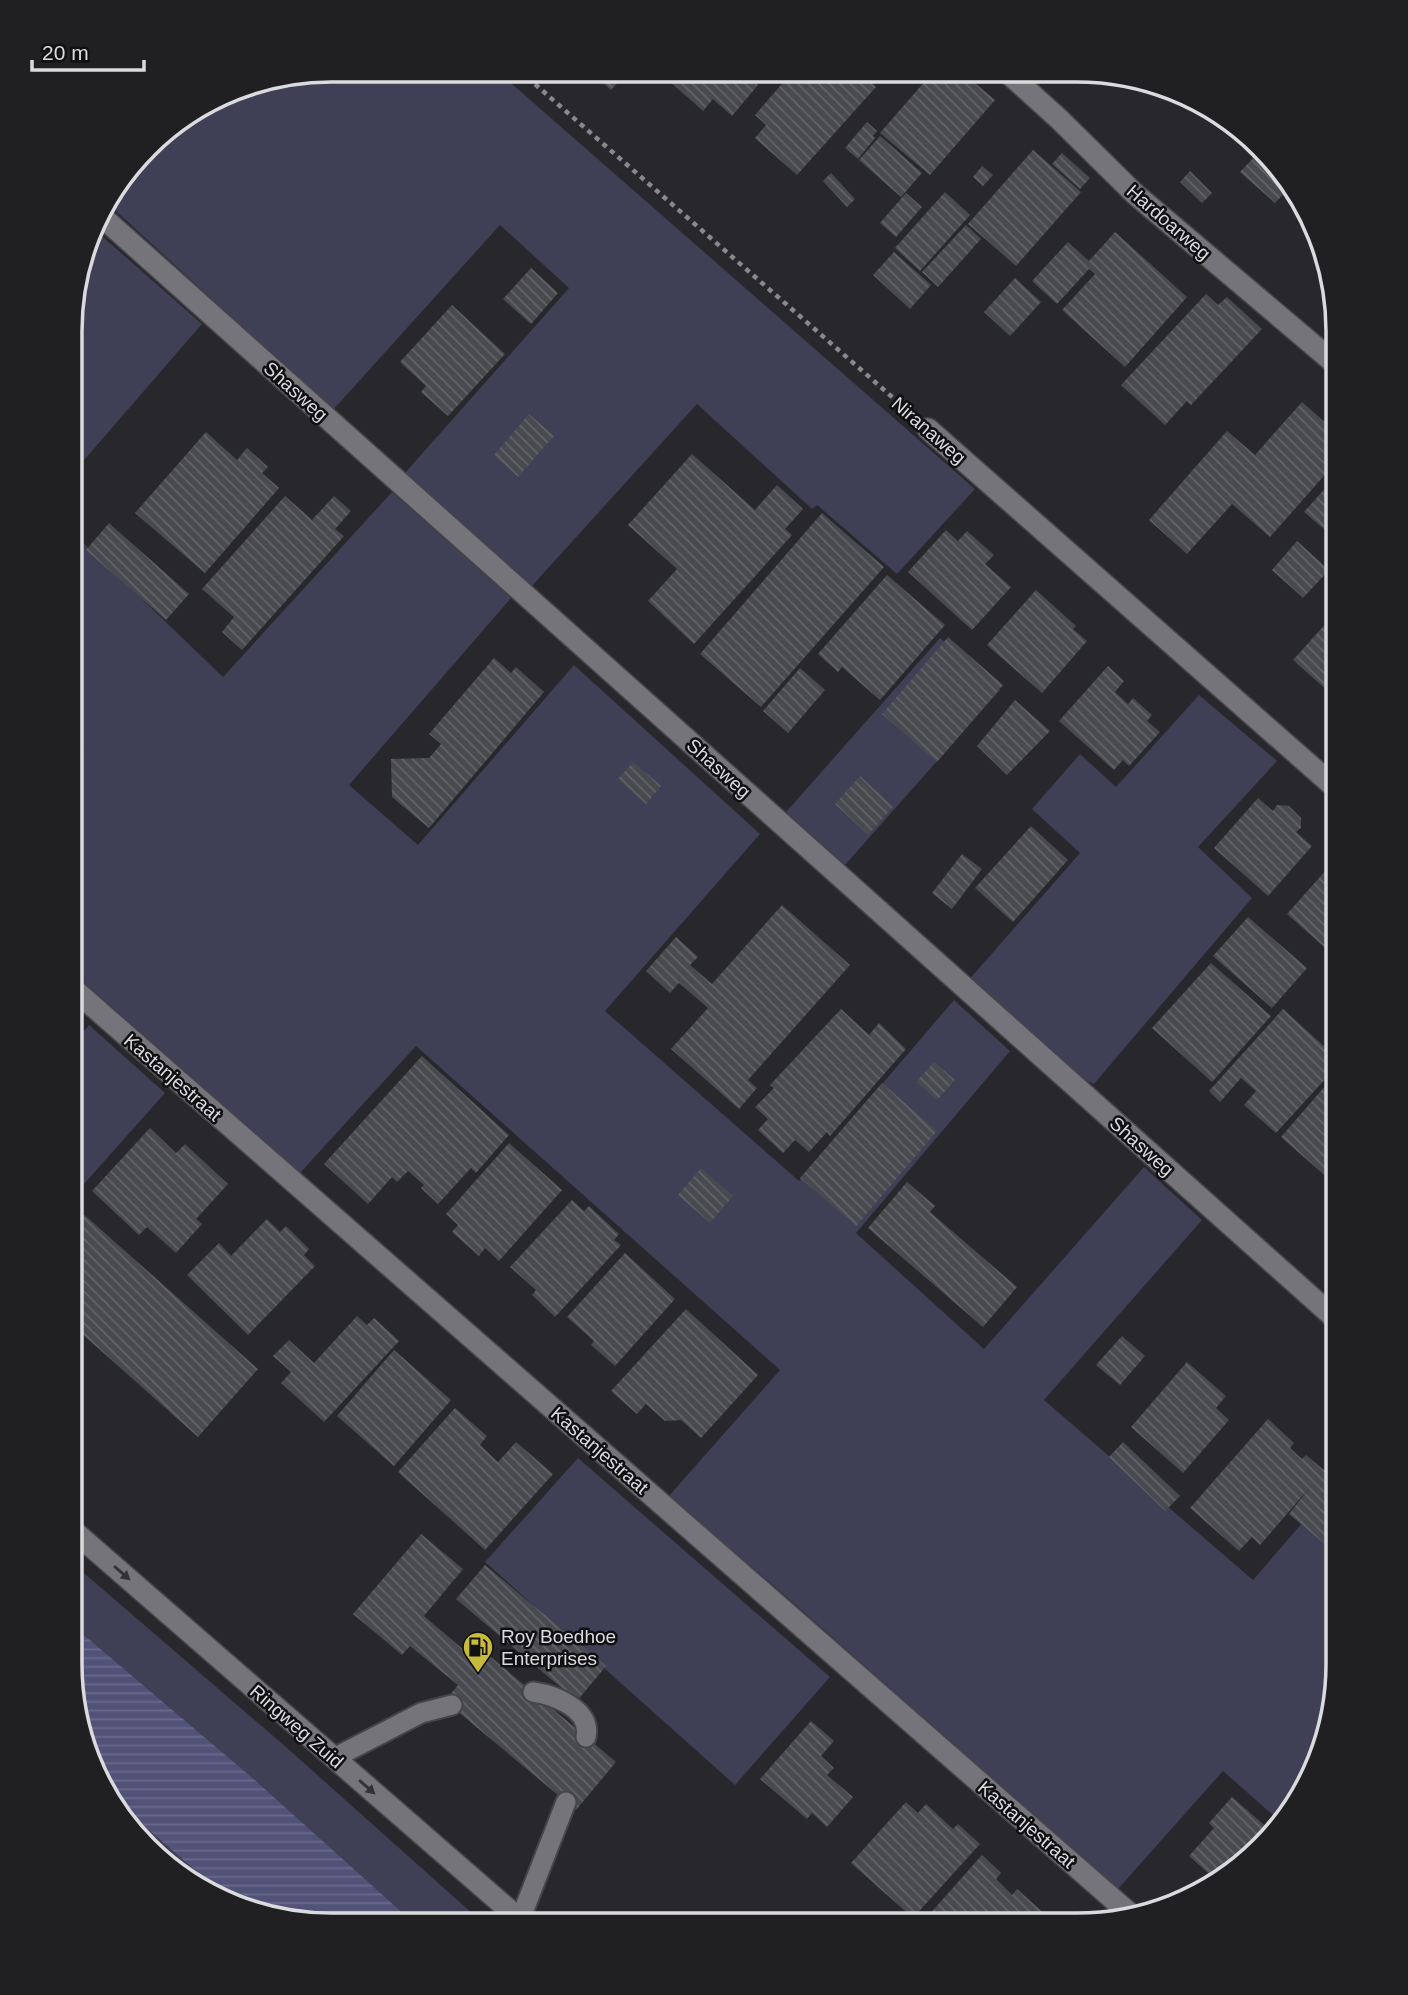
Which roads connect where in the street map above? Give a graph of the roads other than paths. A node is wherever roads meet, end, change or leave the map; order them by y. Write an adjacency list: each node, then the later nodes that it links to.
1 (1018, 82): 3 (street, Hardoarweg)
2 (108, 222): 7 (street, Shasweg)
3 (1326, 356)
4 (928, 429): 5 (street, Niranaweg)
5 (1326, 779)
6 (82, 997): 14 (street, Kastanjestraat)
7 (1326, 1310)
8 (82, 1538): 12 (street, Ringweg Zuid, one-way to 12)
9 (533, 1692): 11 (lane)
10 (452, 1705): 12 (lane)
11 (586, 1737)
12 (334, 1758): 15 (street, Ringweg Zuid, one-way to 15)
13 (566, 1802): 16 (lane)
14 (1124, 1908)
15 (512, 1913)
16 (525, 1913)

